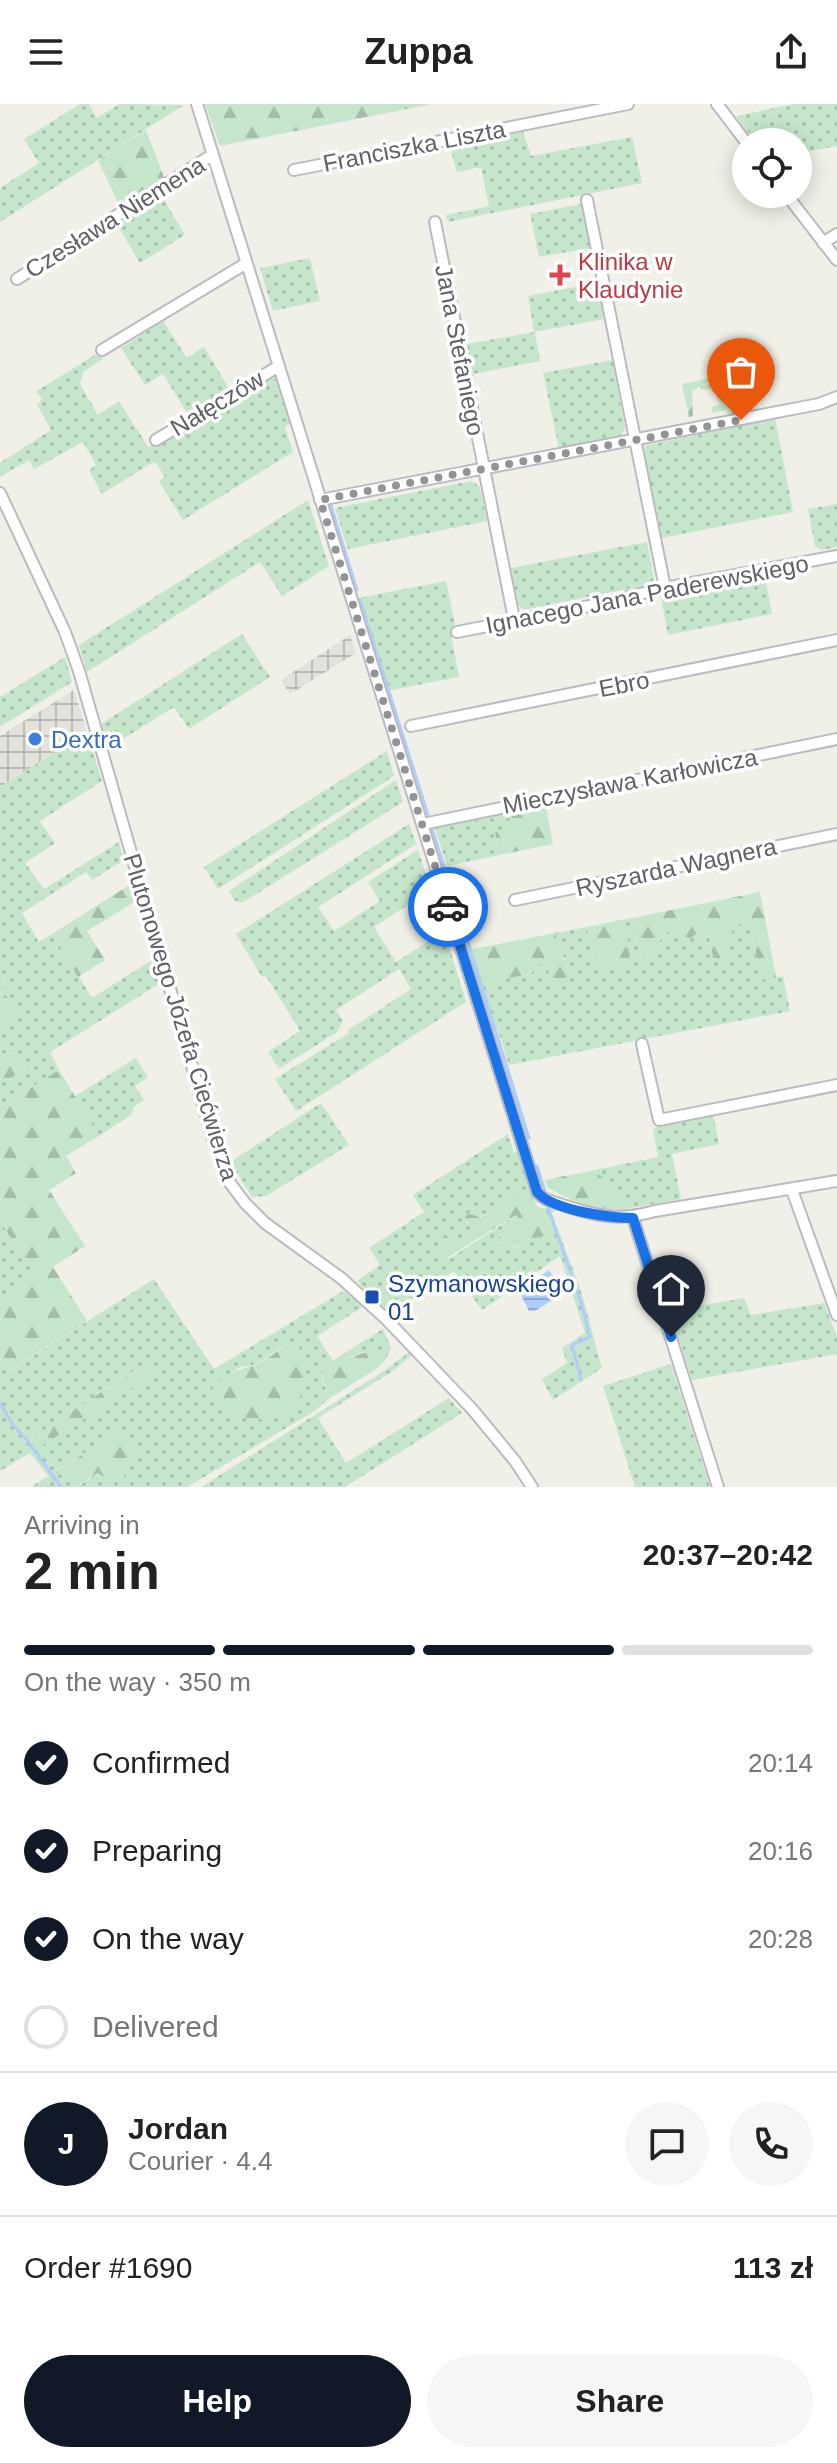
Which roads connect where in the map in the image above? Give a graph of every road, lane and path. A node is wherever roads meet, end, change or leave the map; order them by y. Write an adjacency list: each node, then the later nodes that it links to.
1 (197, 104): 5 (street)
2 (628, 104): 6 (street, Franciszka Liszta)
3 (717, 104): 4 (street)
4 (735, 128)
5 (212, 155): 13 (street); 14 (street, Czesława Niemena)
6 (294, 170)
7 (587, 200): 19 (street)
8 (797, 208): 11 (street)
9 (435, 222): 20 (street, Jana Stefaniego)
10 (837, 234): 11 (street)
11 (823, 243): 12 (street)
12 (837, 260)
13 (245, 264): 15 (street); 16 (street)
14 (17, 279)
15 (102, 350)
16 (279, 366): 18 (street, Nałęczów); 22 (street)
17 (837, 397): 19 (street)
18 (156, 440)
19 (636, 441): 20 (street); 24 (street)
20 (484, 470): 22 (street); 25 (street, Jana Stefaniego)
21 (0, 493): 39 (street, Plutonowego Józefa Ciećwierza)
22 (320, 500): 30 (street)
23 (837, 556): 24 (street, Ignacego Jana Paderewskiego)
24 (665, 588): 25 (street, Ignacego Jana Paderewskiego)
25 (514, 619): 26 (street, Ignacego Jana Paderewskiego)
26 (457, 632)
27 (837, 640): 28 (street, Ebro)
28 (411, 726)
29 (837, 739): 30 (street, Mieczysława Karłowicza)
30 (423, 824): 37 (street)
31 (837, 834): 32 (street, Ryszarda Wagnera)
32 (515, 900)
33 (642, 1044): 34 (street)
34 (837, 1085)
35 (837, 1181): 36 (street)
36 (792, 1190): 37 (street); 38 (street)
37 (633, 1218): 40 (street)
38 (837, 1315)
39 (532, 1487)
40 (718, 1487)

